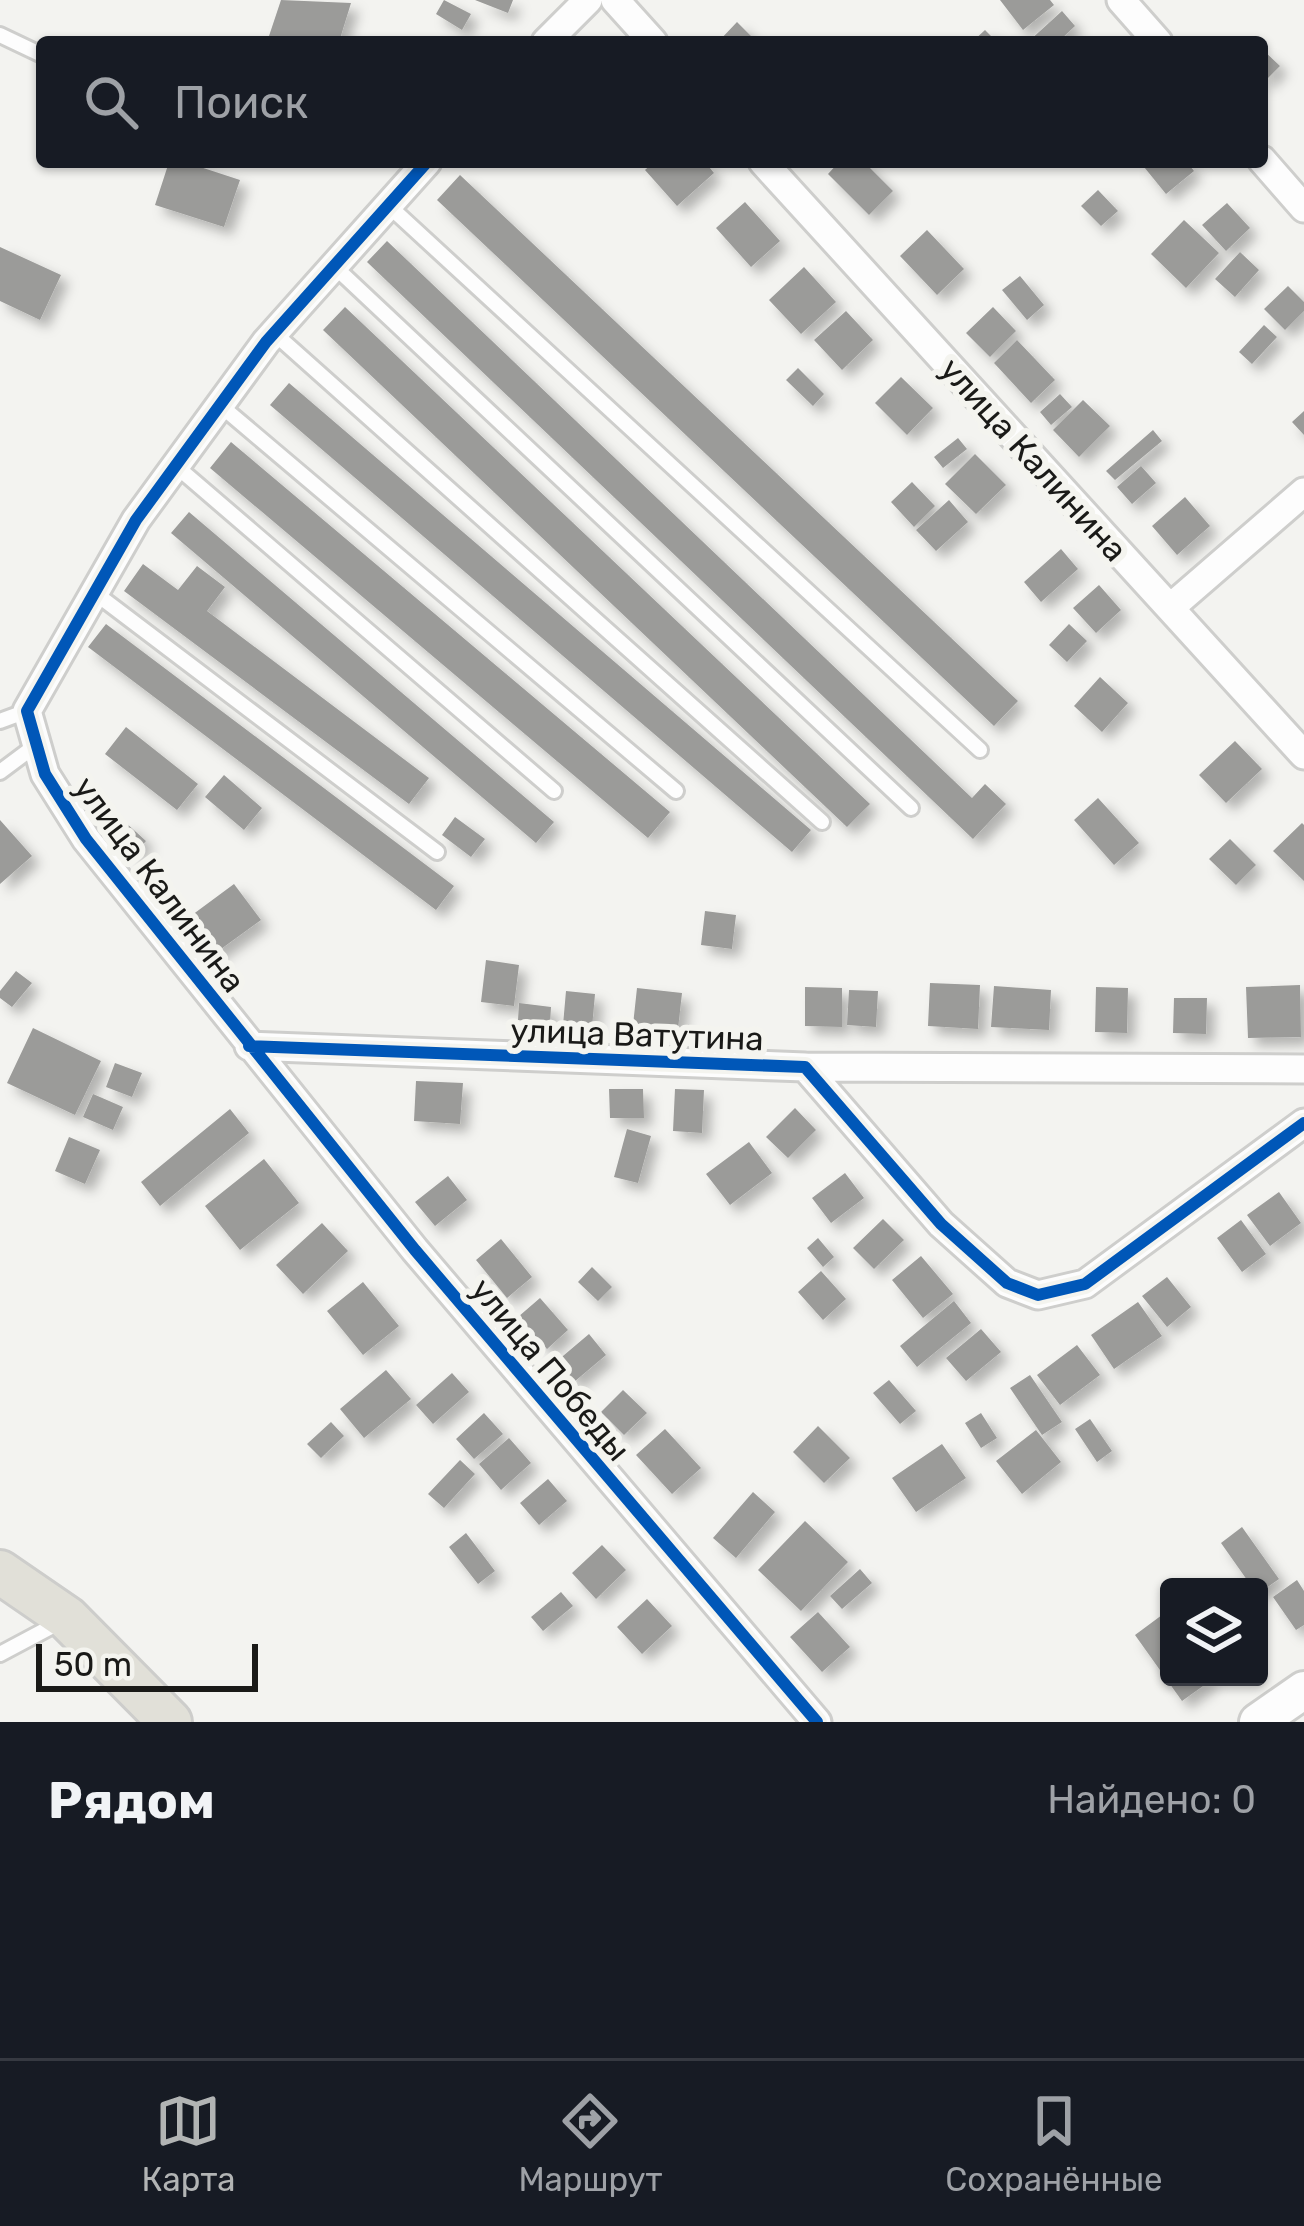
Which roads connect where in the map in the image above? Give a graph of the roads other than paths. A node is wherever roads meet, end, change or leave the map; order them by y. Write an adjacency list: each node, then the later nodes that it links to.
1 (588, 0): 5 (street)
2 (615, 0): 6 (street)
3 (1121, 0): 7 (street)
4 (0, 35): 8 (lane)
5 (552, 36)
6 (648, 36)
7 (1153, 36)
8 (36, 52)
9 (1268, 167): 13 (street)
10 (422, 168): 12 (street, улица Калинина)
11 (768, 168): 20 (street, улица Калинина)
12 (388, 205): 14 (street, улица Калинина); 23 (lane)
13 (1304, 208)
14 (334, 266): 15 (street, улица Калинина); 28 (lane)
15 (274, 333): 16 (street, улица Калинина); 29 (lane)
16 (220, 405): 17 (street, улица Калинина); 27 (lane)
17 (176, 466): 19 (street, улица Калинина); 26 (lane)
18 (1304, 492): 20 (street)
19 (95, 593): 21 (street, улица Калинина); 30 (lane)
20 (1170, 608): 24 (street, улица Калинина)
21 (14, 716): 22 (street, улица Калинина)
22 (36, 745): 25 (lane); 31 (street, улица Калинина)
23 (980, 750)
24 (1304, 755)
25 (0, 772)
26 (554, 791)
27 (676, 791)
28 (911, 808)
29 (822, 822)
30 (436, 852)
31 (249, 1046): 32 (street, улица Ватутина); 40 (street, улица Победы)
32 (805, 1067): 33 (street); 34 (street, улица Ватутина)
33 (1304, 1070)
34 (1304, 1124)
35 (0, 1572): 36 (main road)
36 (67, 1618): 37 (lane); 39 (main road)
37 (0, 1654)
38 (1304, 1690): 41 (main road)
39 (170, 1722)
40 (817, 1722)
41 (1258, 1722)

